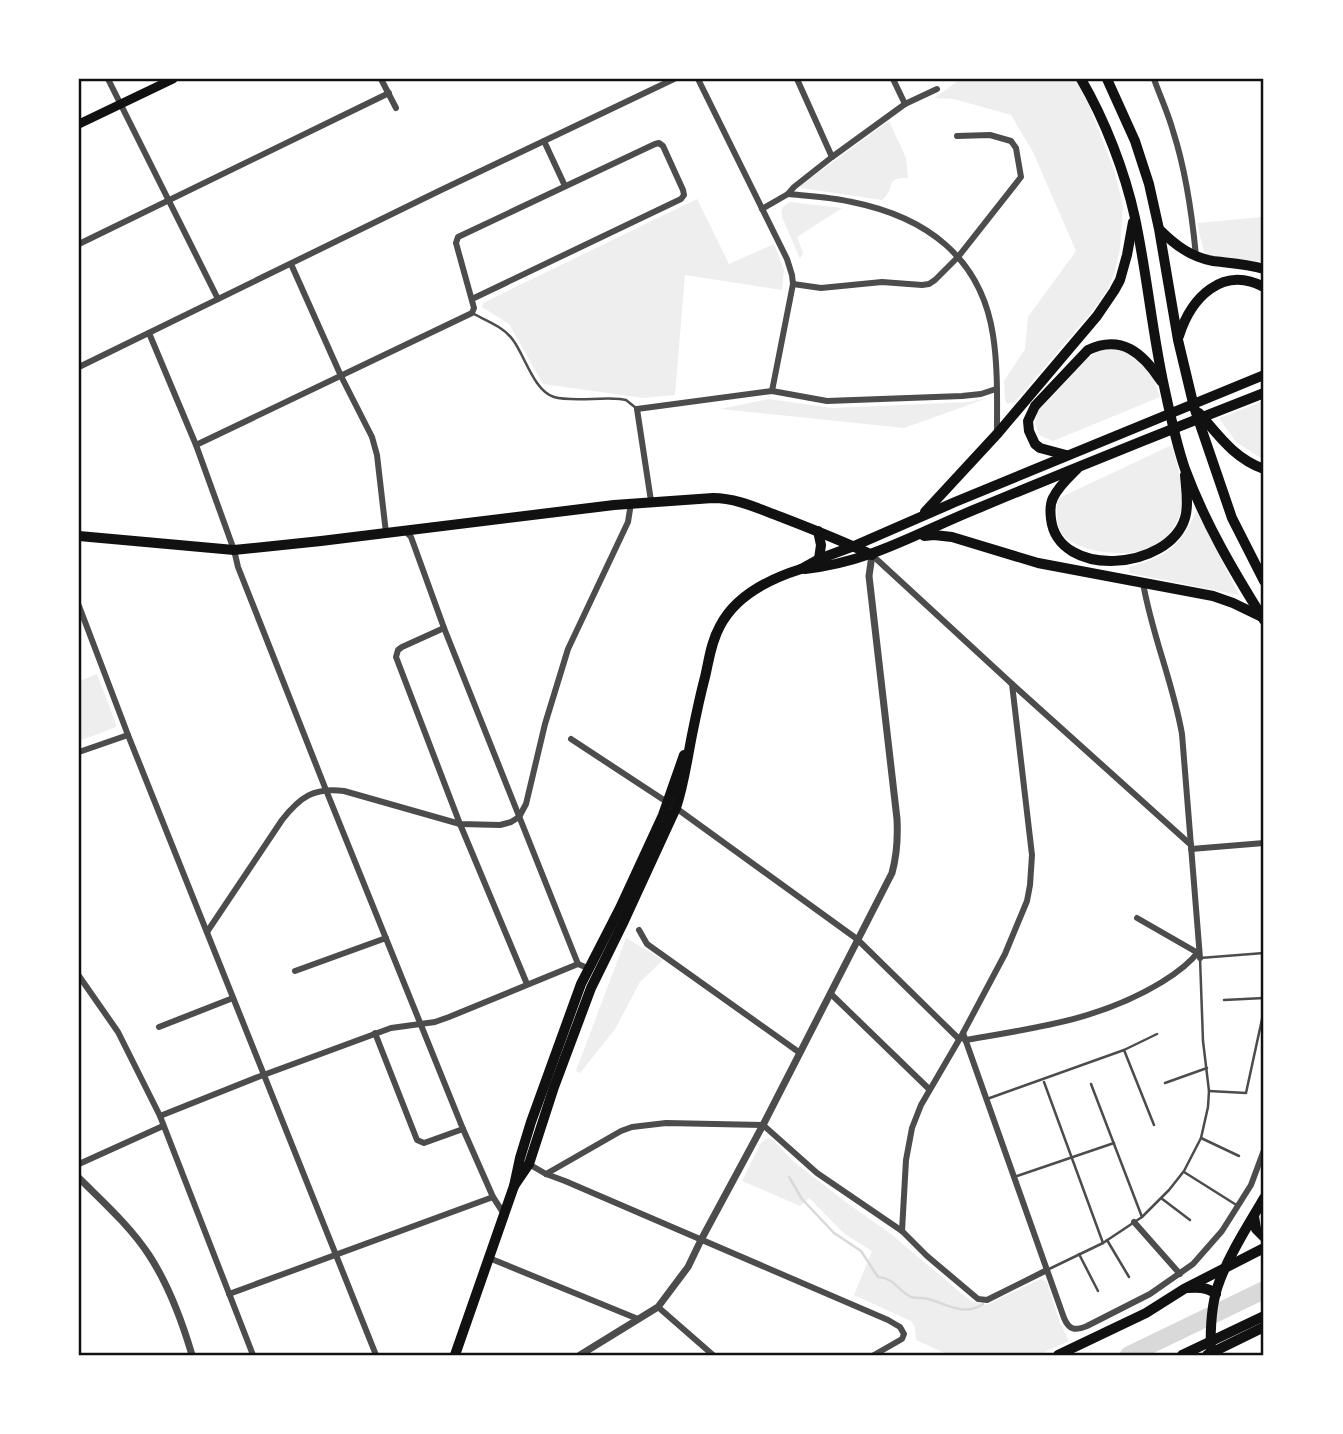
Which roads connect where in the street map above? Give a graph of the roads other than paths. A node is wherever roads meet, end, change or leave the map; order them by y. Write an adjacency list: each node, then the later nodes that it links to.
1 (108, 79): 13 (street)
2 (173, 79): 13 (main road)
3 (381, 79): 12 (street)
4 (674, 79): 18 (street)
5 (698, 79): 23 (street)
6 (797, 79): 19 (street)
7 (893, 79): 14 (street)
8 (1081, 79): 24 (main road)
9 (1107, 79): 25 (main road)
10 (1154, 79): 27 (street)
11 (937, 89): 14 (street)
12 (389, 93): 15 (street); 22 (street)
13 (121, 104): 16 (main road); 22 (street)
14 (905, 104): 19 (street)
15 (396, 108)
16 (79, 124)
17 (957, 136): 28 (street)
18 (544, 141): 20 (street); 29 (street)
19 (832, 157): 21 (street)
20 (565, 186): 34 (street); 34 (street)
21 (788, 194): 23 (street); 28 (street)
22 (170, 201): 26 (street); 33 (street)
23 (762, 209): 31 (street)
24 (1134, 215): 41 (main road); 47 (main road)
25 (1159, 229): 27 (main road); 37 (main road)
26 (79, 244)
27 (1196, 256): 30 (main road)
28 (958, 257): 31 (street); 42 (street)
29 (291, 264): 33 (street); 39 (street)
30 (1264, 269)
31 (793, 284): 43 (street)
32 (1264, 287): 37 (main road)
33 (218, 299): 36 (street)
34 (472, 299): 35 (street)
35 (472, 313): 39 (street); 46 (lane)
36 (149, 333): 38 (street); 48 (street)
37 (1178, 340): 45 (main road)
38 (79, 367)
39 (341, 376): 48 (street); 58 (street)
40 (1264, 376): 49 (main road)
41 (1164, 386): 49 (main road); 51 (main road)
42 (996, 388): 43 (street); 47 (street)
43 (772, 391): 46 (street)
44 (1264, 393): 50 (main road)
45 (1194, 407): 52 (main road); 66 (main road)
46 (636, 409): 53 (street)
47 (998, 433): 55 (main road)
48 (196, 445): 62 (street)
49 (1066, 455): 55 (main road)
50 (1084, 464): 51 (main road); 60 (main road)
51 (1185, 468): 69 (main road)
52 (1264, 469)
53 (651, 501): 54 (main road); 57 (main road)
54 (631, 503): 56 (main road); 77 (street)
55 (922, 516): 61 (main road)
56 (405, 530): 58 (main road); 70 (street)
57 (818, 531): 61 (main road); 64 (main road)
58 (386, 533): 62 (main road)
59 (79, 536): 62 (main road)
60 (917, 537): 63 (main road); 67 (main road)
61 (854, 546): 63 (main road); 64 (main road)
62 (234, 550): 75 (street)
63 (873, 555): 65 (main road); 71 (street); 85 (street)
64 (819, 559): 65 (main road)
65 (801, 569): 76 (main road)
66 (1264, 581)
67 (1143, 583): 69 (main road); 80 (street)
68 (79, 606): 72 (street)
69 (1263, 619)
70 (444, 628): 77 (street); 78 (street)
71 (1012, 684): 80 (street); 102 (street)
72 (128, 735): 74 (street); 83 (street)
73 (571, 739): 76 (street)
74 (79, 752)
75 (326, 790): 78 (street); 83 (street); 84 (street)
76 (672, 805): 85 (street); 89 (main road); 123 (main road)
77 (519, 817): 78 (street); 88 (street)
78 (460, 824): 92 (street)
79 (1264, 843): 80 (street)
80 (1191, 847): 87 (street)
81 (1137, 918): 87 (street)
82 (639, 930): 104 (street)
83 (207, 932): 94 (street)
84 (386, 938): 90 (street); 98 (street)
85 (857, 939): 93 (street); 102 (street)
86 (1264, 953): 87 (lane)
87 (1199, 954): 102 (street); 105 (lane)
88 (578, 964): 89 (street); 92 (street)
89 (590, 969): 123 (main road)
90 (295, 971)
91 (79, 976): 113 (street)
92 (527, 984): 98 (street)
93 (831, 994): 104 (street); 110 (street)
94 (233, 998): 99 (street); 106 (street)
95 (1264, 998): 96 (lane)
96 (1224, 1000)
97 (1264, 1010): 111 (lane)
98 (420, 1023): 100 (street); 117 (street)
99 (159, 1027)
100 (375, 1033): 106 (street); 117 (street)
101 (1157, 1034): 103 (lane)
102 (962, 1037): 110 (street); 112 (street)
103 (1124, 1050): 107 (lane); 115 (lane)
104 (800, 1053): 114 (street)
105 (1207, 1068): 108 (lane); 111 (lane)
106 (264, 1075): 113 (street); 143 (street)
107 (1044, 1080): 112 (lane); 122 (lane)
108 (1165, 1083)
109 (1091, 1084): 119 (lane)
110 (929, 1089): 138 (street)
111 (1209, 1091): 118 (lane)
112 (986, 1100): 127 (street)
113 (160, 1116): 116 (street)
114 (763, 1125): 126 (street); 138 (street); 140 (street)
115 (1154, 1125)
116 (163, 1126): 124 (street); 152 (street)
117 (463, 1129): 129 (street)
118 (1201, 1139): 121 (lane); 125 (lane)
119 (1114, 1143): 122 (lane); 135 (lane)
120 (1264, 1150): 132 (street)
121 (1239, 1156)
122 (1073, 1158): 127 (lane); 141 (lane)
123 (524, 1161): 126 (street); 133 (main road)
124 (79, 1164)
125 (1184, 1171): 130 (lane); 132 (lane)
126 (546, 1174): 140 (street)
127 (1014, 1177): 147 (street)
128 (79, 1178): 159 (street)
129 (493, 1197): 133 (street); 143 (street)
130 (1161, 1198): 135 (lane); 136 (lane)
131 (1264, 1198): 134 (main road)
132 (1238, 1206): 148 (street)
133 (504, 1214): 145 (main road)
134 (1254, 1216): 139 (main road); 146 (main road)
135 (1142, 1217): 137 (lane)
136 (1190, 1220)
137 (1134, 1222): 141 (lane); 148 (street)
138 (902, 1231): 147 (street)
139 (1264, 1237)
140 (701, 1240): 154 (street); 165 (street)
141 (1105, 1242): 144 (lane); 149 (lane)
142 (1264, 1248): 146 (main road)
143 (335, 1254): 152 (street); 161 (street)
144 (1079, 1254): 147 (lane); 151 (lane)
145 (489, 1258): 156 (street); 162 (main road)
146 (1226, 1266): 150 (main road); 153 (main road)
147 (1047, 1270): 148 (street)
148 (1180, 1274)
149 (1129, 1278)
150 (1184, 1289): 153 (main road); 166 (main road)
151 (1098, 1292)
152 (229, 1294): 160 (street)
153 (1216, 1296): 158 (main road)
154 (658, 1307): 156 (street); 164 (street)
155 (1264, 1316): 158 (main road)
156 (638, 1319): 163 (street)
157 (1264, 1327): 168 (main road)
158 (1211, 1342): 167 (main road); 168 (main road)
159 (192, 1355)
160 (253, 1355)
161 (376, 1355)
162 (455, 1355)
163 (580, 1355)
164 (713, 1355)
165 (874, 1355)
166 (1058, 1355)
167 (1181, 1355)
168 (1210, 1355)

